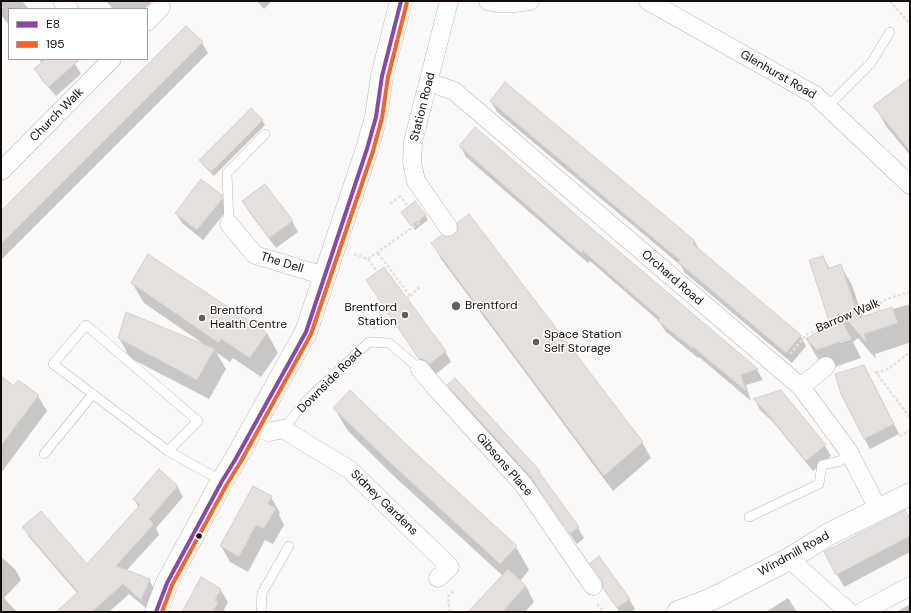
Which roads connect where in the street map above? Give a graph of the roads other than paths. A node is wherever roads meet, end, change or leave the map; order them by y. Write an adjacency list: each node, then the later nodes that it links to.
1 (401, 1): 17 (main road)
2 (449, 1): 10 (street, Station Road)
3 (488, 1): 4 (street)
4 (530, 1)
5 (648, 1): 11 (street, Glenhurst Road)
6 (161, 7): 7 (street)
7 (148, 21)
8 (890, 32): 11 (lane)
9 (110, 60): 13 (street, Church Walk)
10 (429, 82): 16 (street, Station Road); 20 (street, Orchard Road)
11 (827, 107): 14 (street, Glenhurst Road)
12 (265, 134): 15 (lane)
13 (1, 171)
14 (910, 185)
15 (229, 224): 17 (street, The Dell)
16 (448, 228)
17 (324, 276): 22 (main road)
18 (826, 366): 20 (street)
19 (420, 369): 23 (lane, Downside Road); 34 (street, Gibsons Place)
20 (801, 388): 25 (street, Orchard Road)
21 (93, 394): 24 (lane); 24 (lane); 26 (lane)
22 (254, 425): 23 (street); 27 (main road)
23 (283, 429): 33 (street, Sidney Gardens)
24 (168, 451): 27 (lane)
25 (849, 452): 29 (street, Orchard Road); 30 (lane)
26 (44, 454)
27 (222, 480): 36 (main road)
28 (910, 494): 29 (main road, Windmill Road)
29 (878, 509): 32 (main road, Windmill Road)
30 (749, 517)
31 (289, 546): 37 (lane)
32 (790, 559): 38 (main road, Windmill Road); 39 (street)
33 (438, 578)
34 (593, 586)
35 (910, 586): 40 (street)
36 (156, 612)
37 (261, 612)
38 (678, 612)
39 (849, 612)
40 (862, 612)

